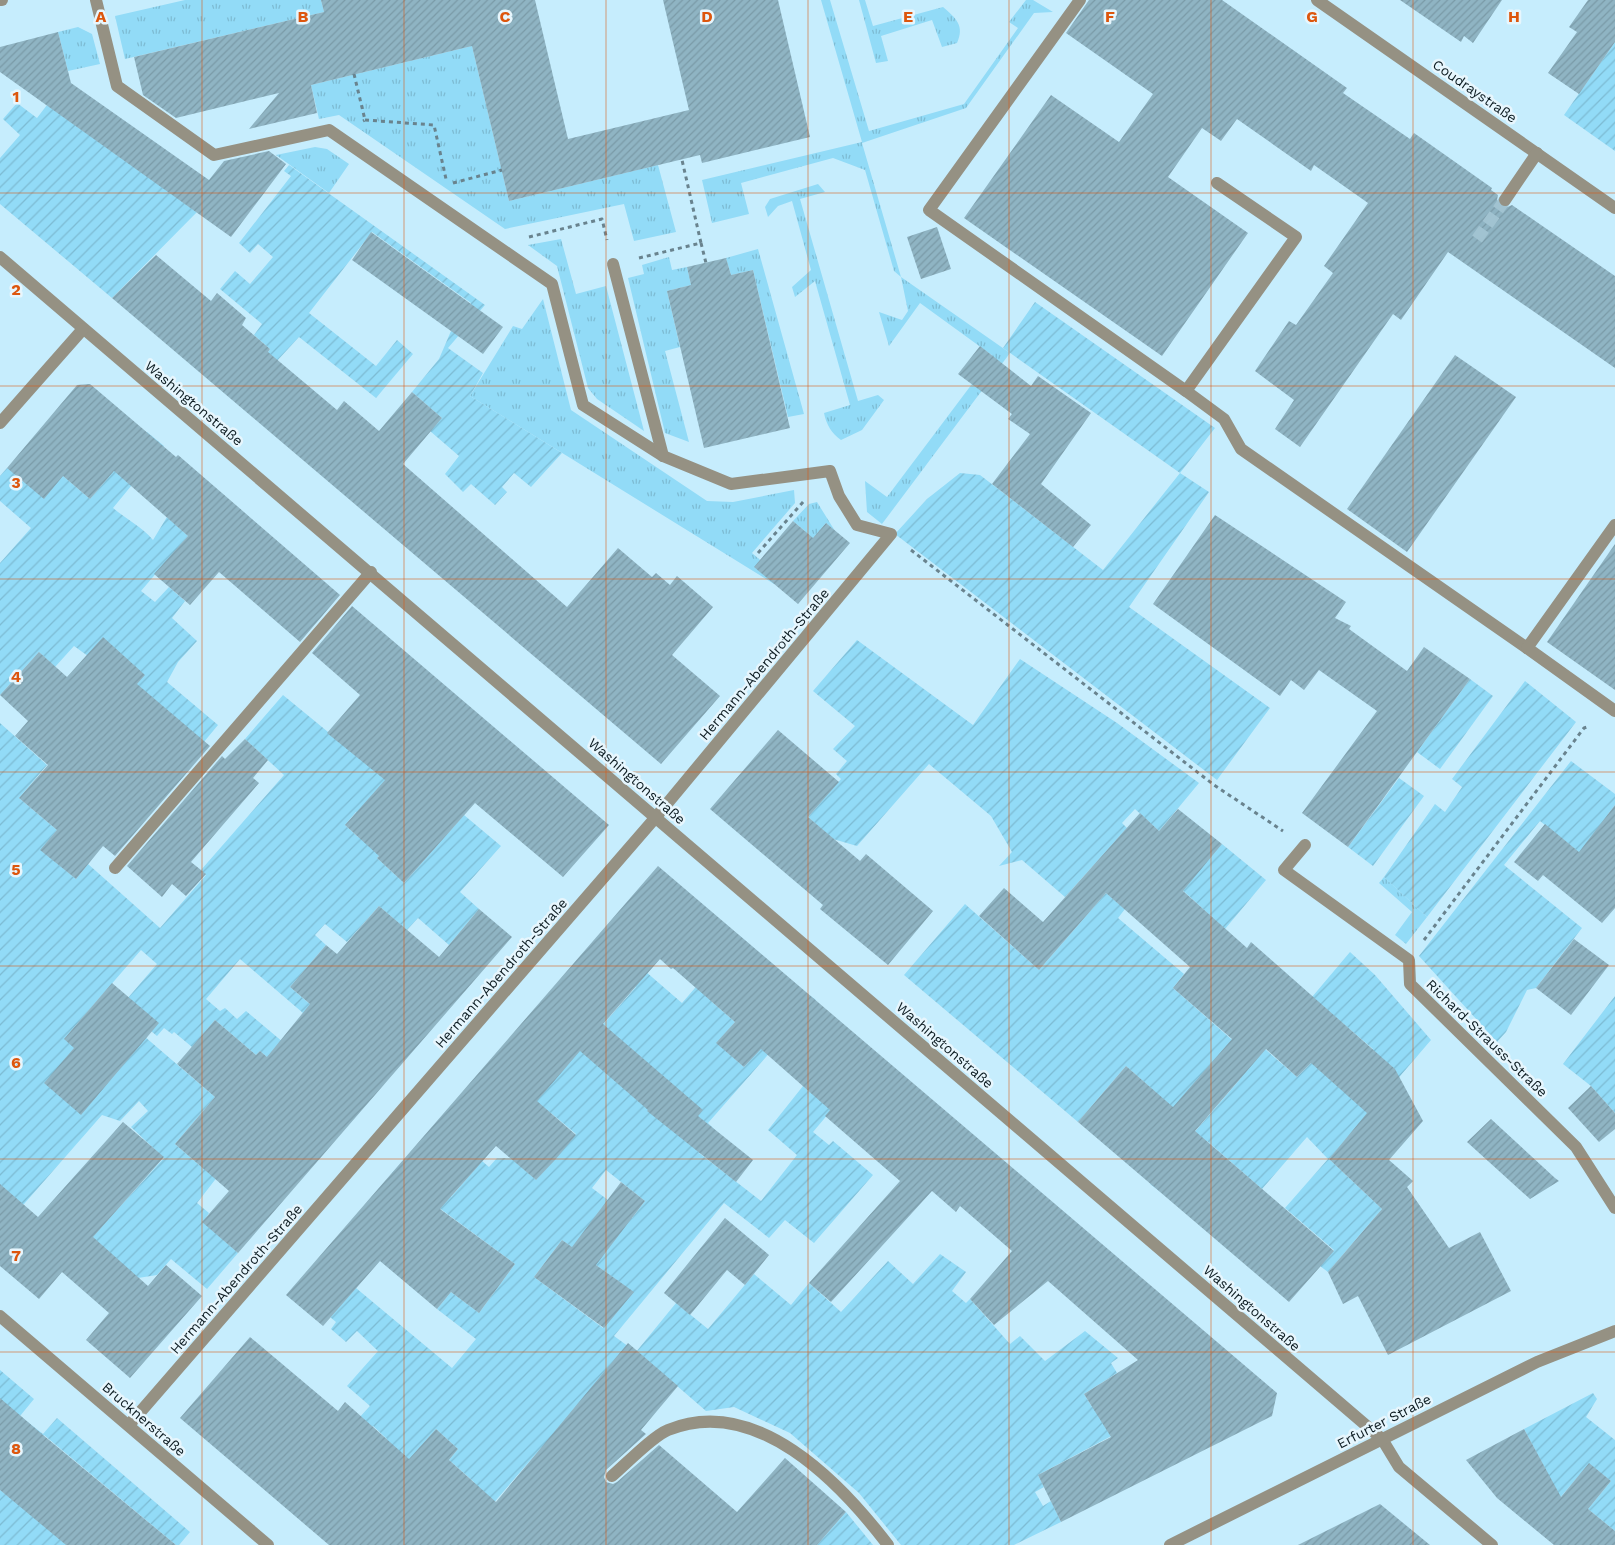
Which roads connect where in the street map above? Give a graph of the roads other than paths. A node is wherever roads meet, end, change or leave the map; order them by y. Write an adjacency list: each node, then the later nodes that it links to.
1 (96, 0): 13 (street)
2 (1080, 0): 11 (street)
3 (1317, 0): 4 (street, Coudraystraße)
4 (1538, 153): 6 (street); 7 (street, Coudraystraße)
5 (1217, 183): 11 (street)
6 (1505, 200)
7 (1615, 208)
8 (0, 257): 10 (street, Washingtonstraße)
9 (613, 264): 13 (street)
10 (83, 329): 12 (street); 15 (street, Washingtonstraße)
11 (1186, 391): 16 (street)
12 (0, 424)
13 (663, 456): 18 (street, Hermann-Abendroth-Straße)
14 (1615, 525): 16 (street)
15 (371, 572): 18 (street, Washingtonstraße); 20 (street)
16 (1527, 648): 17 (street)
17 (1615, 711)
18 (656, 817): 24 (street, Hermann-Abendroth-Straße); 25 (street, Washingtonstraße)
19 (1305, 845): 21 (street, Richard-Strauss-Straße)
20 (115, 868)
21 (1615, 1208)
22 (0, 1316): 24 (street, Brucknerstraße)
23 (1615, 1331): 25 (street, Erfurter Straße)
24 (128, 1425): 27 (street, Brucknerstraße)
25 (1382, 1439): 29 (street, Erfurter Straße); 30 (street, Washingtonstraße)
26 (612, 1476): 28 (street)
27 (268, 1545)
28 (888, 1545)
29 (1170, 1545)
30 (1492, 1545)

